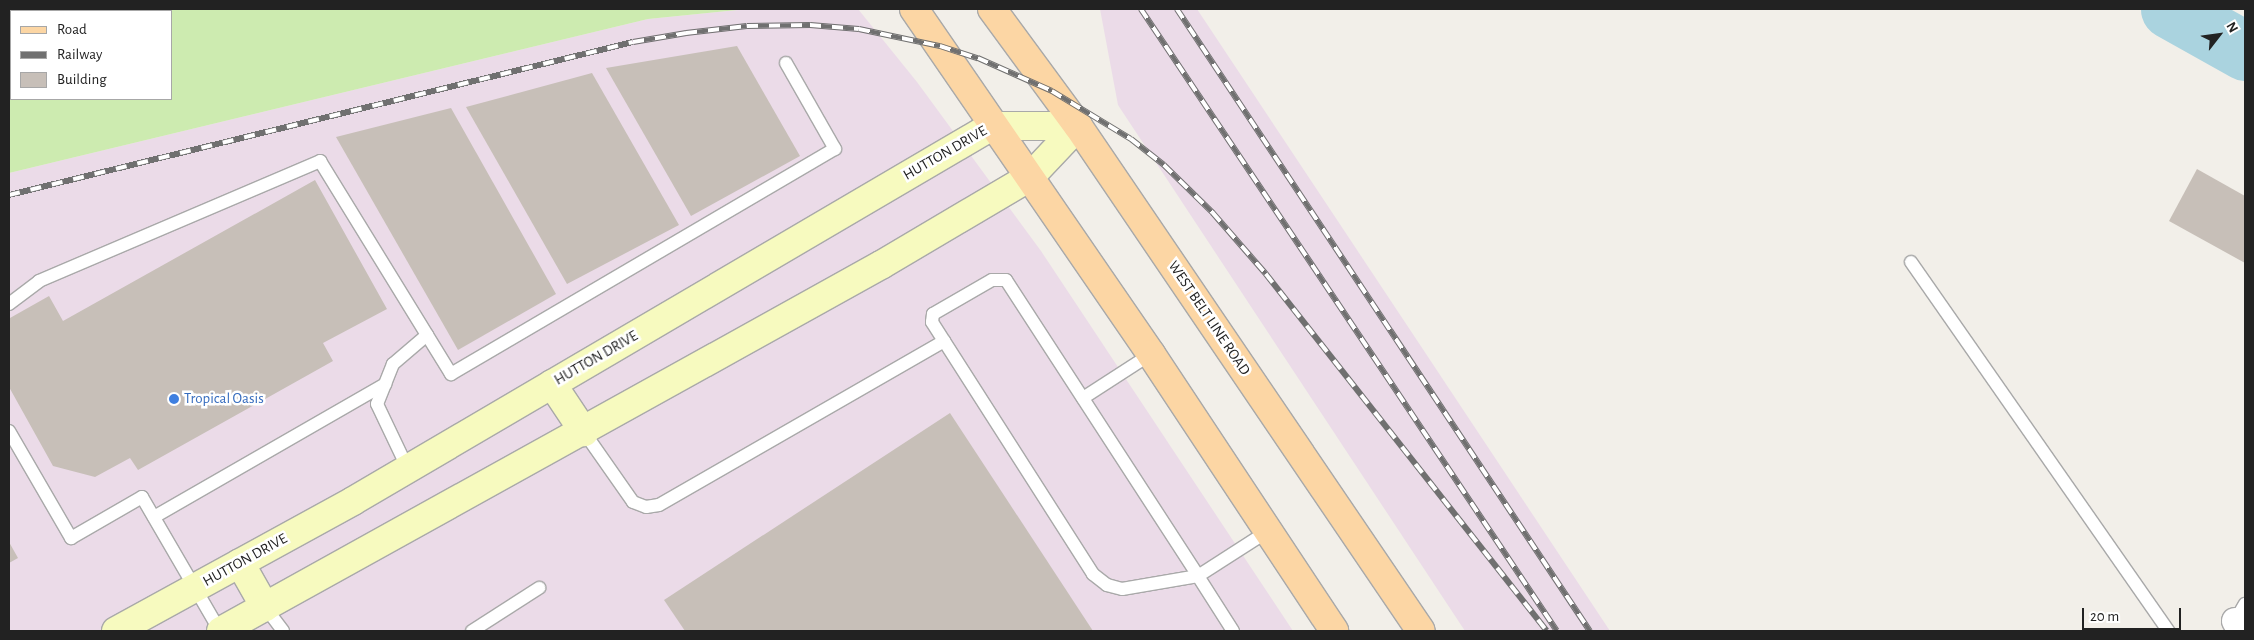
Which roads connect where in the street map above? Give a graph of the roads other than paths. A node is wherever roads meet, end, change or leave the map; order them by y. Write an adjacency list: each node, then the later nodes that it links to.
1 (914, 9): 4 (main road)
2 (992, 9): 5 (main road, WEST BELT LINE ROAD)
3 (786, 63): 9 (lane)
4 (992, 126): 5 (street, HUTTON DRIVE); 6 (main road); 13 (street, HUTTON DRIVE)
5 (1078, 126): 6 (street); 31 (main road, WEST BELT LINE ROAD)
6 (1030, 177): 11 (main road); 16 (street)
7 (1911, 262): 32 (lane)
8 (9, 304): 9 (lane)
9 (427, 335): 12 (lane)
10 (944, 341): 14 (lane); 16 (lane); 21 (lane)
11 (1151, 354): 14 (lane); 19 (main road)
12 (385, 384): 17 (lane); 18 (lane)
13 (552, 384): 16 (street); 17 (street, HUTTON DRIVE)
14 (1083, 398): 21 (lane)
15 (9, 431): 18 (lane)
16 (584, 432): 24 (street)
17 (408, 469): 20 (street, HUTTON DRIVE)
18 (154, 517): 22 (lane)
19 (1268, 531): 21 (lane); 30 (main road)
20 (240, 563): 22 (street, HUTTON DRIVE); 24 (street)
21 (1198, 576): 29 (lane)
22 (195, 588): 25 (street, HUTTON DRIVE); 26 (lane)
23 (539, 588): 28 (lane)
24 (265, 607): 26 (street); 27 (lane)
25 (116, 631)
26 (221, 631)
27 (283, 631)
28 (472, 631)
29 (1233, 631)
30 (1334, 631)
31 (1421, 631)
32 (2168, 631)

